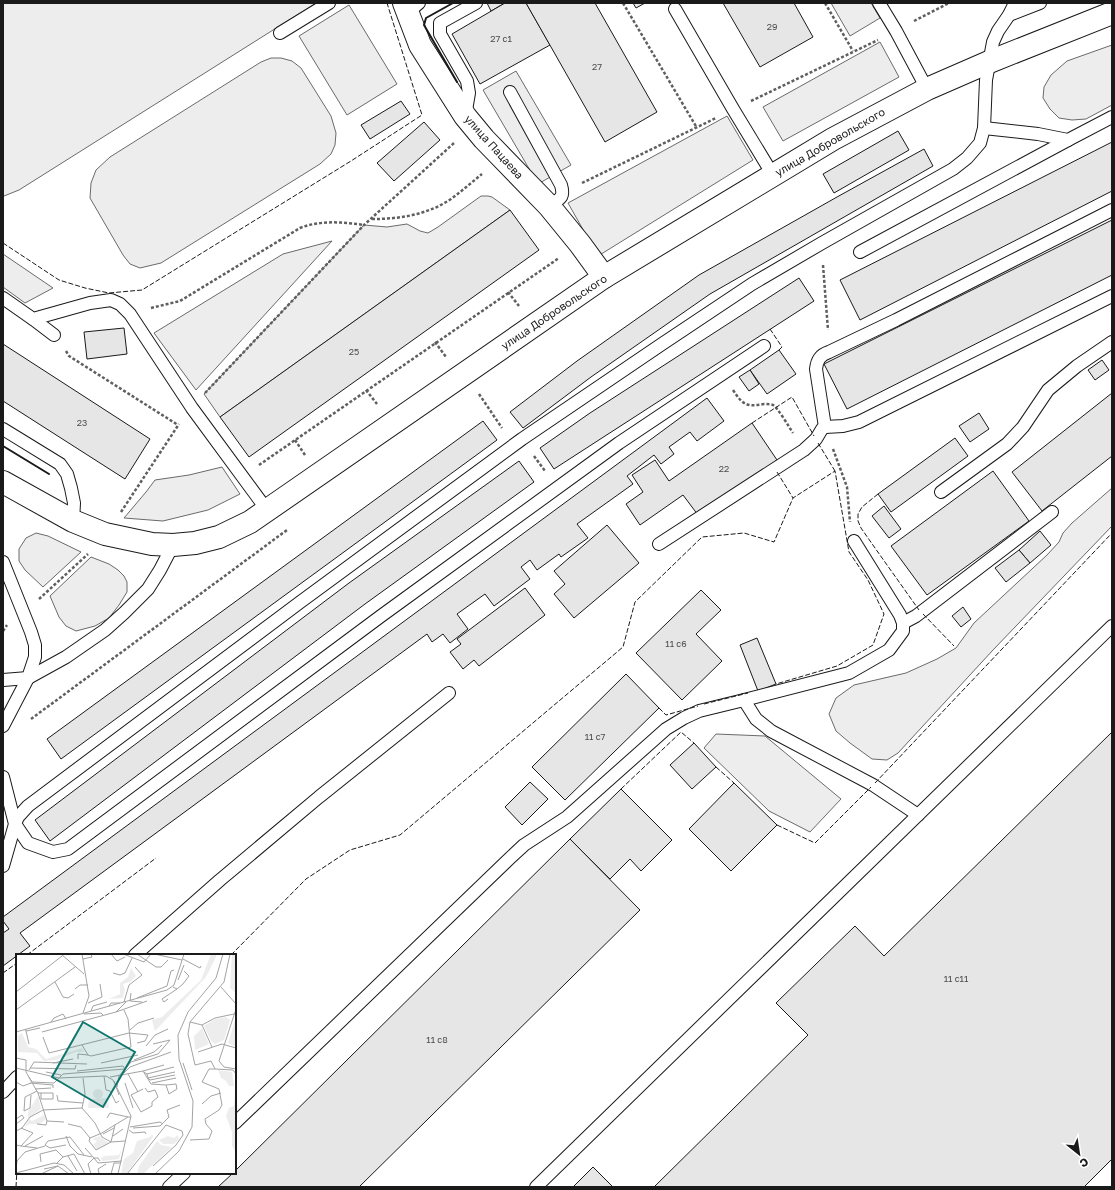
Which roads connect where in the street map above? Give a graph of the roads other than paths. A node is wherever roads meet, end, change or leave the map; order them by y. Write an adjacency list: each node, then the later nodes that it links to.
1 (329, 3): 10 (lane)
2 (476, 3): 15 (lane)
3 (879, 3): 12 (lane)
4 (1015, 3): 9 (lane)
5 (1040, 3): 9 (lane)
6 (410, 6): 15 (main road, улица Пацаева)
7 (675, 10): 18 (lane)
8 (1112, 13): 11 (main road, улица Добровольского)
9 (1009, 16): 11 (lane)
10 (280, 33)
11 (989, 62): 12 (main road, улица Добровольского); 16 (lane)
12 (927, 88): 18 (main road, улица Добровольского)
13 (510, 92): 19 (lane)
14 (1112, 117): 17 (lane)
15 (469, 121): 19 (main road, улица Пацаева)
16 (984, 128): 17 (lane); 49 (lane)
17 (1068, 140): 21 (lane)
18 (773, 175): 22 (main road, улица Добровольского)
19 (556, 200): 22 (main road, улица Пацаева)
20 (1112, 210): 29 (lane)
21 (860, 252)
22 (604, 277): 33 (main road, улица Добровольского)
23 (1112, 296): 29 (lane)
24 (3, 298): 25 (lane)
25 (33, 319): 26 (lane); 33 (lane)
26 (54, 335)
27 (1112, 342): 32 (lane)
28 (764, 346): 49 (lane)
29 (825, 426): 37 (lane)
30 (3, 429): 35 (lane)
31 (3, 482): 35 (main road, улица Добровольского)
32 (941, 492)
33 (268, 510): 38 (main road, улица Добровольского)
34 (1052, 512): 40 (lane)
35 (73, 521): 38 (main road, улица Добровольского)
36 (854, 542): 40 (lane)
37 (659, 544)
38 (172, 545): 42 (lane)
39 (3, 562): 42 (lane)
40 (903, 623): 45 (lane)
41 (1112, 626): 48 (lane)
42 (28, 678): 43 (lane); 46 (lane)
43 (3, 680)
44 (449, 693): 51 (lane)
45 (744, 700): 48 (lane); 54 (lane)
46 (3, 726)
47 (3, 777): 49 (lane)
48 (918, 815): 57 (lane)
49 (15, 824): 50 (lane)
50 (3, 866)
51 (136, 954)
52 (16, 1078): 53 (lane)
53 (3, 1092)
54 (236, 1122)
55 (183, 1174): 56 (lane)
56 (169, 1187)
57 (536, 1187)

